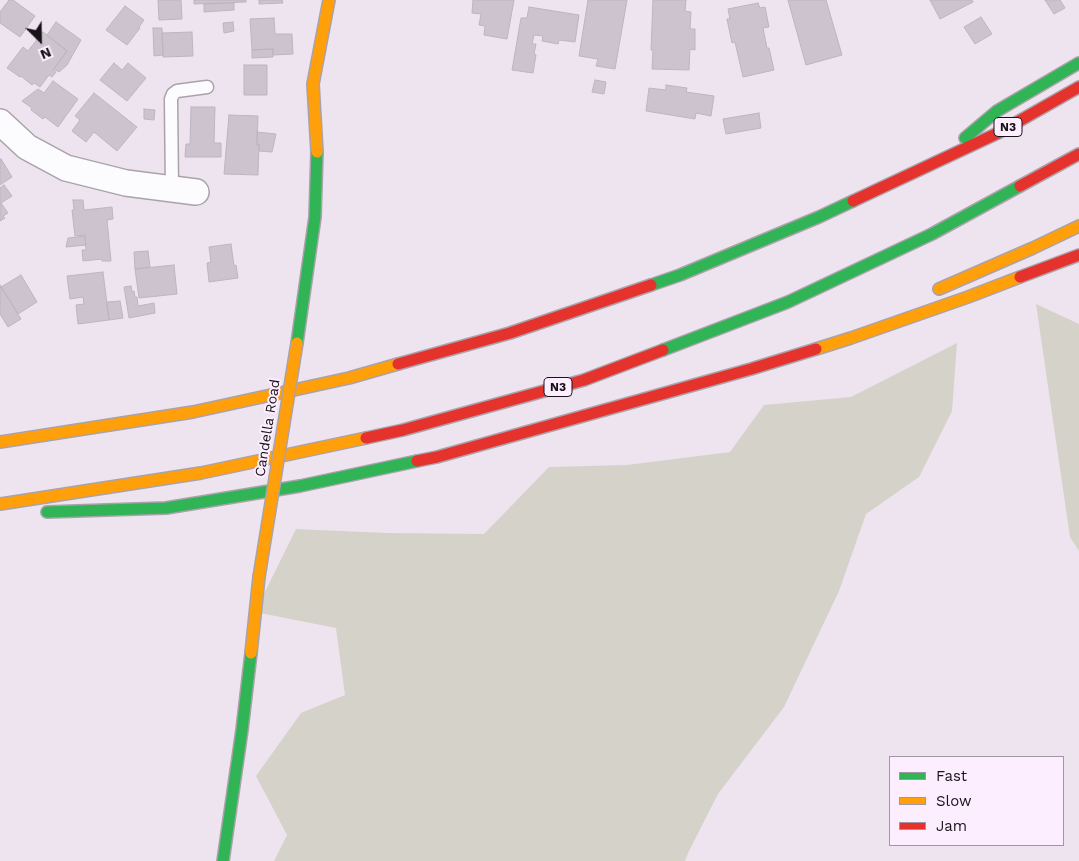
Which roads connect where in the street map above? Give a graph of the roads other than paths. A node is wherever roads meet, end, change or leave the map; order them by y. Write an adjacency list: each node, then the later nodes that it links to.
1 (329, 0): 18 (main road, Candella Road, bridge)
2 (1079, 63): 7 (main road)
3 (207, 87): 8 (lane)
4 (1079, 87): 7 (main road, N3)
5 (0, 122): 8 (street)
6 (1079, 154): 16 (main road, N3)
7 (935, 163): 15 (main road, N3)
8 (172, 190): 9 (street)
9 (196, 192)
10 (1079, 226): 12 (main road)
11 (1079, 255): 14 (main road)
12 (932, 292)
13 (860, 323): 14 (main road)
14 (751, 369): 17 (main road)
15 (0, 442)
16 (0, 504)
17 (39, 512)
18 (223, 861)

